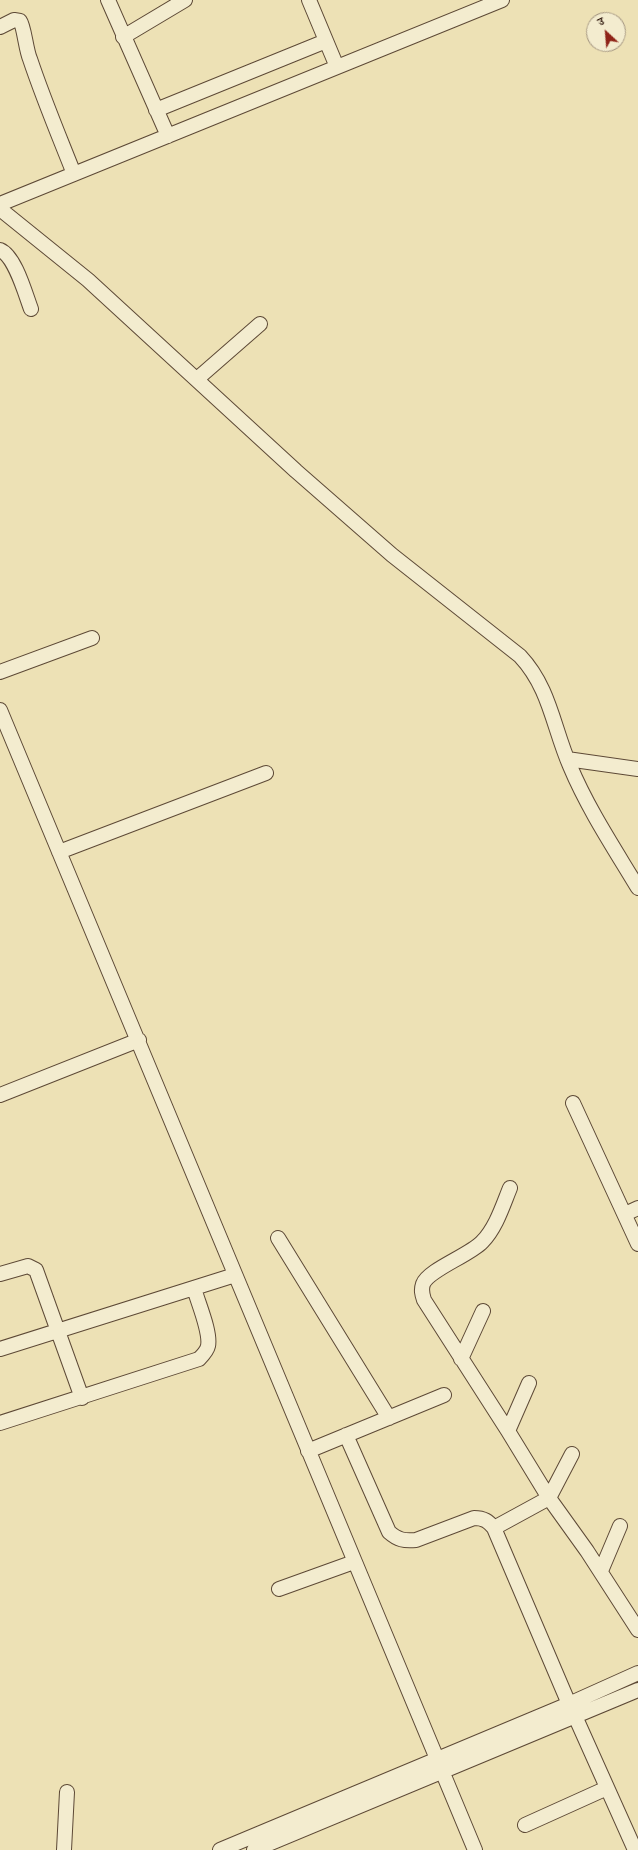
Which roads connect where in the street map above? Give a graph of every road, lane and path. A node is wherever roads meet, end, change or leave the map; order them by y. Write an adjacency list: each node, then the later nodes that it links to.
1 (108, 0): 6 (street)
2 (185, 0): 6 (street)
3 (309, 0): 7 (street)
4 (502, 0): 8 (street)
5 (0, 27): 11 (street)
6 (123, 37): 9 (street)
7 (326, 41): 8 (street); 9 (street)
8 (336, 66): 10 (street)
9 (156, 110): 10 (street)
10 (168, 136): 11 (street)
11 (74, 174): 12 (street)
12 (0, 204)
13 (0, 209): 17 (street)
14 (0, 250): 15 (street)
15 (31, 309)
16 (260, 324): 17 (street)
17 (196, 379): 21 (street)
18 (92, 638): 19 (street)
19 (0, 672)
20 (0, 710): 24 (street)
21 (567, 758): 22 (street); 25 (street)
22 (638, 769)
23 (266, 774): 24 (street)
24 (59, 852): 26 (street)
25 (638, 888)
26 (139, 1040): 27 (street); 35 (street)
27 (0, 1095)
28 (573, 1103): 31 (street)
29 (510, 1188): 40 (street)
30 (638, 1208): 31 (street)
31 (625, 1214): 33 (street)
32 (278, 1238): 44 (street)
33 (638, 1244)
34 (0, 1274): 38 (street)
35 (235, 1275): 36 (street); 48 (street)
36 (194, 1288): 38 (street); 43 (street)
37 (483, 1311): 40 (street)
38 (59, 1330): 39 (street); 43 (street)
39 (0, 1349)
40 (461, 1359): 46 (street)
41 (529, 1383): 46 (street)
42 (444, 1395): 44 (street)
43 (82, 1398): 45 (street)
44 (389, 1418): 47 (street)
45 (0, 1423)
46 (508, 1431): 50 (street)
47 (346, 1435): 48 (street); 52 (street)
48 (308, 1451): 53 (street)
49 (572, 1454): 50 (street)
50 (549, 1498): 52 (street); 54 (street)
51 (620, 1526): 54 (street)
52 (494, 1528): 59 (street)
53 (354, 1562): 55 (street); 60 (street)
54 (600, 1571): 56 (street)
55 (279, 1589)
56 (638, 1630)
57 (638, 1673): 59 (street)
58 (638, 1690): 59 (street)
59 (572, 1710): 60 (street); 61 (street)
60 (440, 1765): 65 (street); 66 (street); 67 (street)
61 (607, 1788): 63 (street); 68 (street)
62 (67, 1792): 64 (street)
63 (525, 1825)
64 (64, 1850)
65 (220, 1850)
66 (254, 1850)
67 (475, 1850)
68 (635, 1850)

